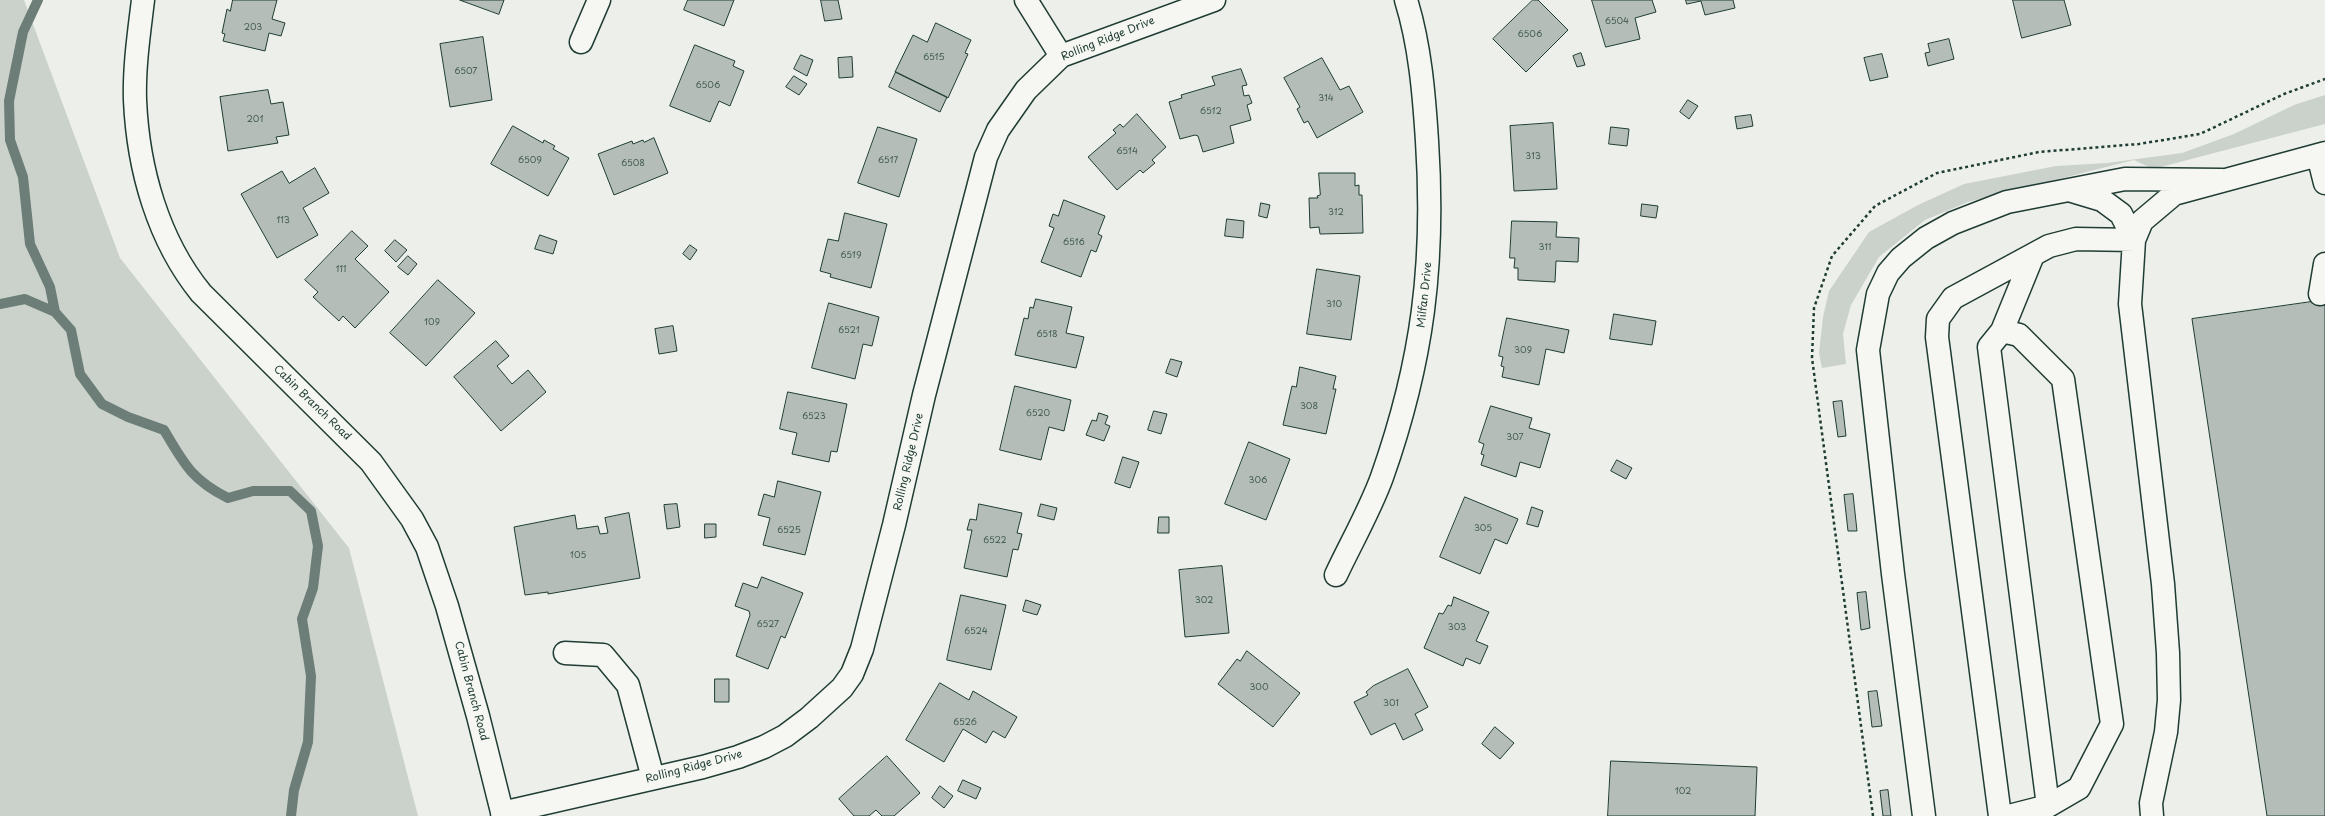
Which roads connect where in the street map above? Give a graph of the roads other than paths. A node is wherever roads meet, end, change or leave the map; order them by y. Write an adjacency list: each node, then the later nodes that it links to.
1 (143, 0): 21 (street, Cabin Branch Road)
2 (599, 0): 6 (street)
3 (1026, 0): 7 (street)
4 (1214, 0): 7 (street, Rolling Ridge Drive)
5 (1406, 0): 17 (street, Milfan Drive)
6 (581, 42)
7 (1061, 56): 19 (street, Rolling Ridge Drive)
8 (2321, 154): 9 (street); 10 (street)
9 (2222, 180): 11 (street); 12 (street)
10 (2325, 183)
11 (2069, 190): 12 (street); 22 (street)
12 (2134, 240): 13 (street); 25 (street)
13 (2033, 255): 16 (street); 23 (street)
14 (2325, 264): 15 (street)
15 (2320, 294)
16 (2002, 331): 20 (street); 20 (street)
17 (1336, 576)
18 (565, 653): 19 (street)
19 (654, 778): 21 (street, Rolling Ridge Drive)
20 (2048, 806): 24 (street)
21 (502, 814)
22 (1924, 816)
23 (2000, 816)
24 (2009, 816)
25 (2152, 816)

